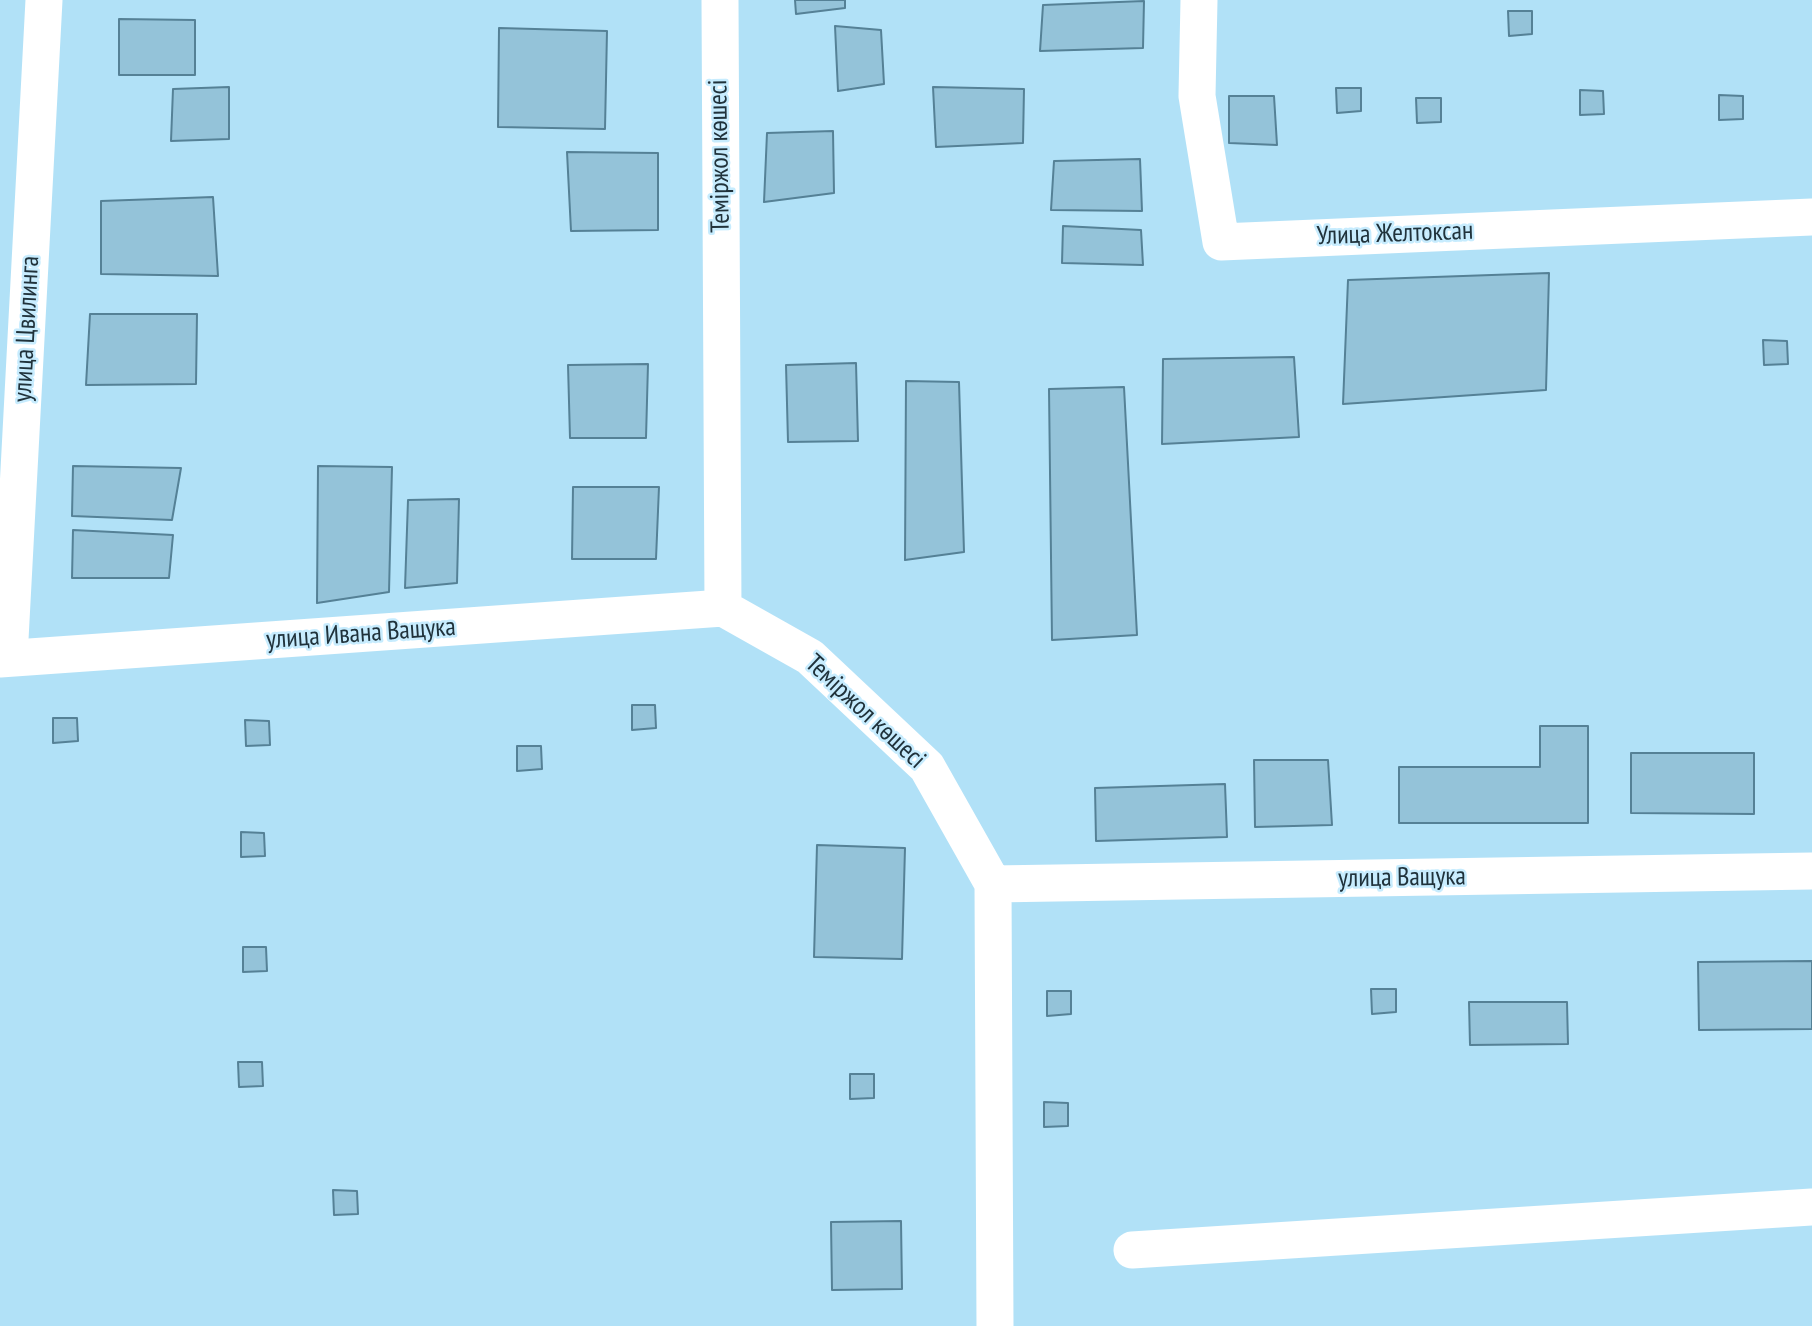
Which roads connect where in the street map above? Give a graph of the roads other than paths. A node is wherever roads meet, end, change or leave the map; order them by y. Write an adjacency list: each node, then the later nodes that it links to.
1 (44, 0): 6 (street, улица Цвилинга)
2 (720, 0): 5 (street, Теміржол көшесі)
3 (1199, 0): 4 (street, Улица Желтоксан)
4 (1812, 217)
5 (723, 608): 6 (street, улица Ивана Ващука); 8 (street, Теміржол көшесі)
6 (5, 659)
7 (1812, 871): 8 (street, улица Ващука)
8 (993, 884): 11 (street, Теміржол көшесі)
9 (1812, 1207): 10 (street)
10 (1132, 1250)
11 (995, 1326)

